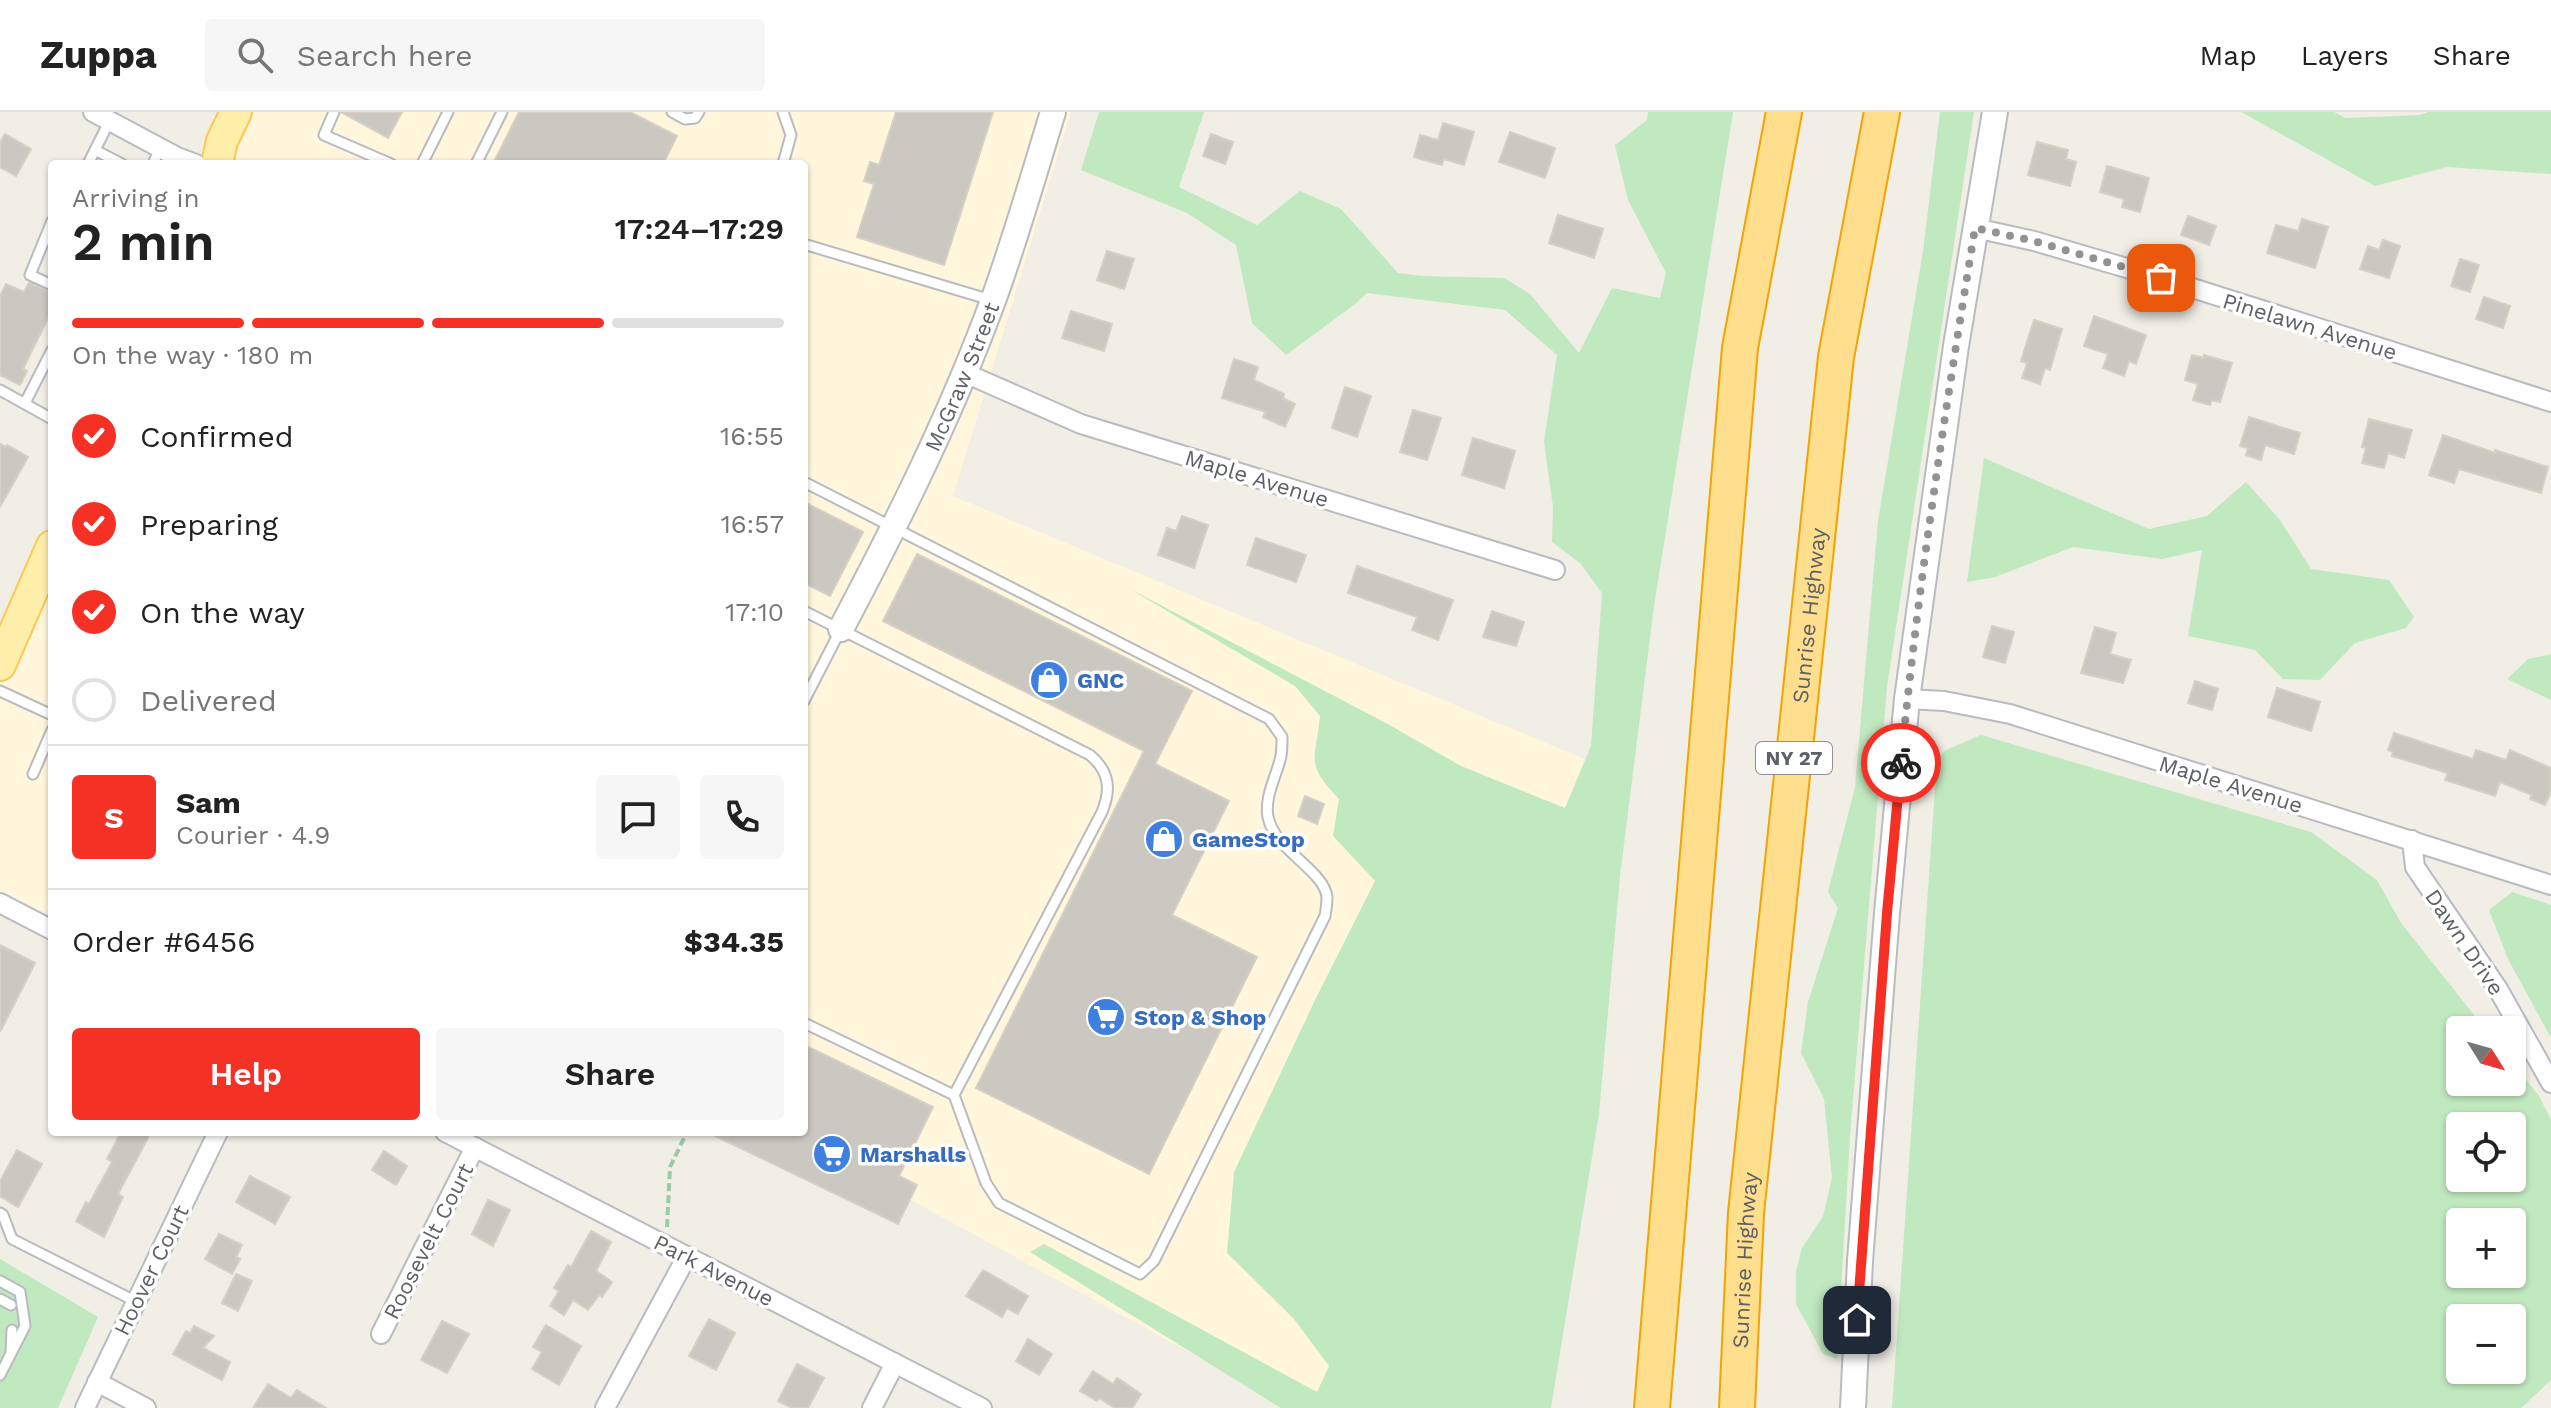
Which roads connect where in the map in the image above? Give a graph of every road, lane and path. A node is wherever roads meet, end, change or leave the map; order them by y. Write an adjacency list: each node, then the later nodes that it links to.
1 (236, 112): 17 (main road)
2 (334, 112): 18 (lane)
3 (448, 112): 19 (lane)
4 (502, 112): 20 (lane)
5 (672, 112): 6 (lane)
6 (699, 112)
7 (783, 112): 21 (lane)
8 (1053, 112): 26 (street, McGraw Street)
9 (1784, 112): 75 (highway)
10 (1882, 112): 76 (highway, Sunrise Highway / NY 27)
11 (1995, 112): 22 (street)
12 (101, 116): 13 (lane); 14 (street)
13 (95, 150): 15 (lane); 16 (lane)
14 (157, 156)
15 (90, 160)
16 (114, 160)
17 (218, 160)
18 (382, 160)
19 (424, 160)
20 (478, 160)
21 (784, 160)
22 (1975, 228): 30 (street, Pinelawn Avenue); 42 (street)
23 (48, 231): 25 (lane)
24 (808, 245): 26 (lane)
25 (48, 283)
26 (993, 301): 28 (street, McGraw Street)
27 (48, 358): 31 (lane)
28 (965, 373): 34 (street, McGraw Street); 36 (street, Maple Avenue)
29 (0, 390): 31 (lane)
30 (2551, 402)
31 (25, 403): 32 (lane)
32 (48, 417)
33 (808, 484): 34 (lane)
34 (894, 528): 38 (street, McGraw Street); 52 (lane)
35 (48, 555): 39 (main road)
36 (1555, 570)
37 (808, 613): 38 (lane)
38 (841, 629): 41 (lane); 52 (lane)
39 (0, 665)
40 (0, 691): 43 (lane)
41 (808, 693)
42 (1907, 699): 46 (street, Maple Avenue); 77 (street)
43 (48, 712)
44 (48, 739): 45 (lane)
45 (33, 774)
46 (2412, 840): 47 (street, Maple Avenue); 51 (street, Dawn Drive)
47 (2551, 885)
48 (0, 903): 49 (street)
49 (48, 928)
50 (808, 1025): 52 (lane)
51 (2551, 1083)
52 (954, 1095)
53 (216, 1136): 62 (street, Hoover Court)
54 (453, 1136): 56 (street, Park Avenue)
55 (685, 1136): 58 (path)
56 (475, 1147): 58 (street, Park Avenue); 65 (street, Roosevelt Court)
57 (0, 1213): 62 (lane)
58 (666, 1246): 59 (street, Park Avenue)
59 (687, 1256): 67 (street, Park Avenue); 72 (street)
60 (0, 1281): 66 (lane)
61 (0, 1299): 63 (lane)
62 (135, 1301): 69 (street, Hoover Court)
63 (11, 1305)
64 (12, 1330): 66 (lane)
65 (381, 1334)
66 (11, 1354): 68 (lane)
67 (895, 1363): 73 (street); 74 (street, Park Avenue)
68 (0, 1375)
69 (97, 1382): 70 (street, Hoover Court); 71 (street)
70 (85, 1408)
71 (146, 1408)
72 (605, 1408)
73 (872, 1408)
74 (982, 1408)
75 (1652, 1408)
76 (1737, 1408)
77 (1853, 1408)

